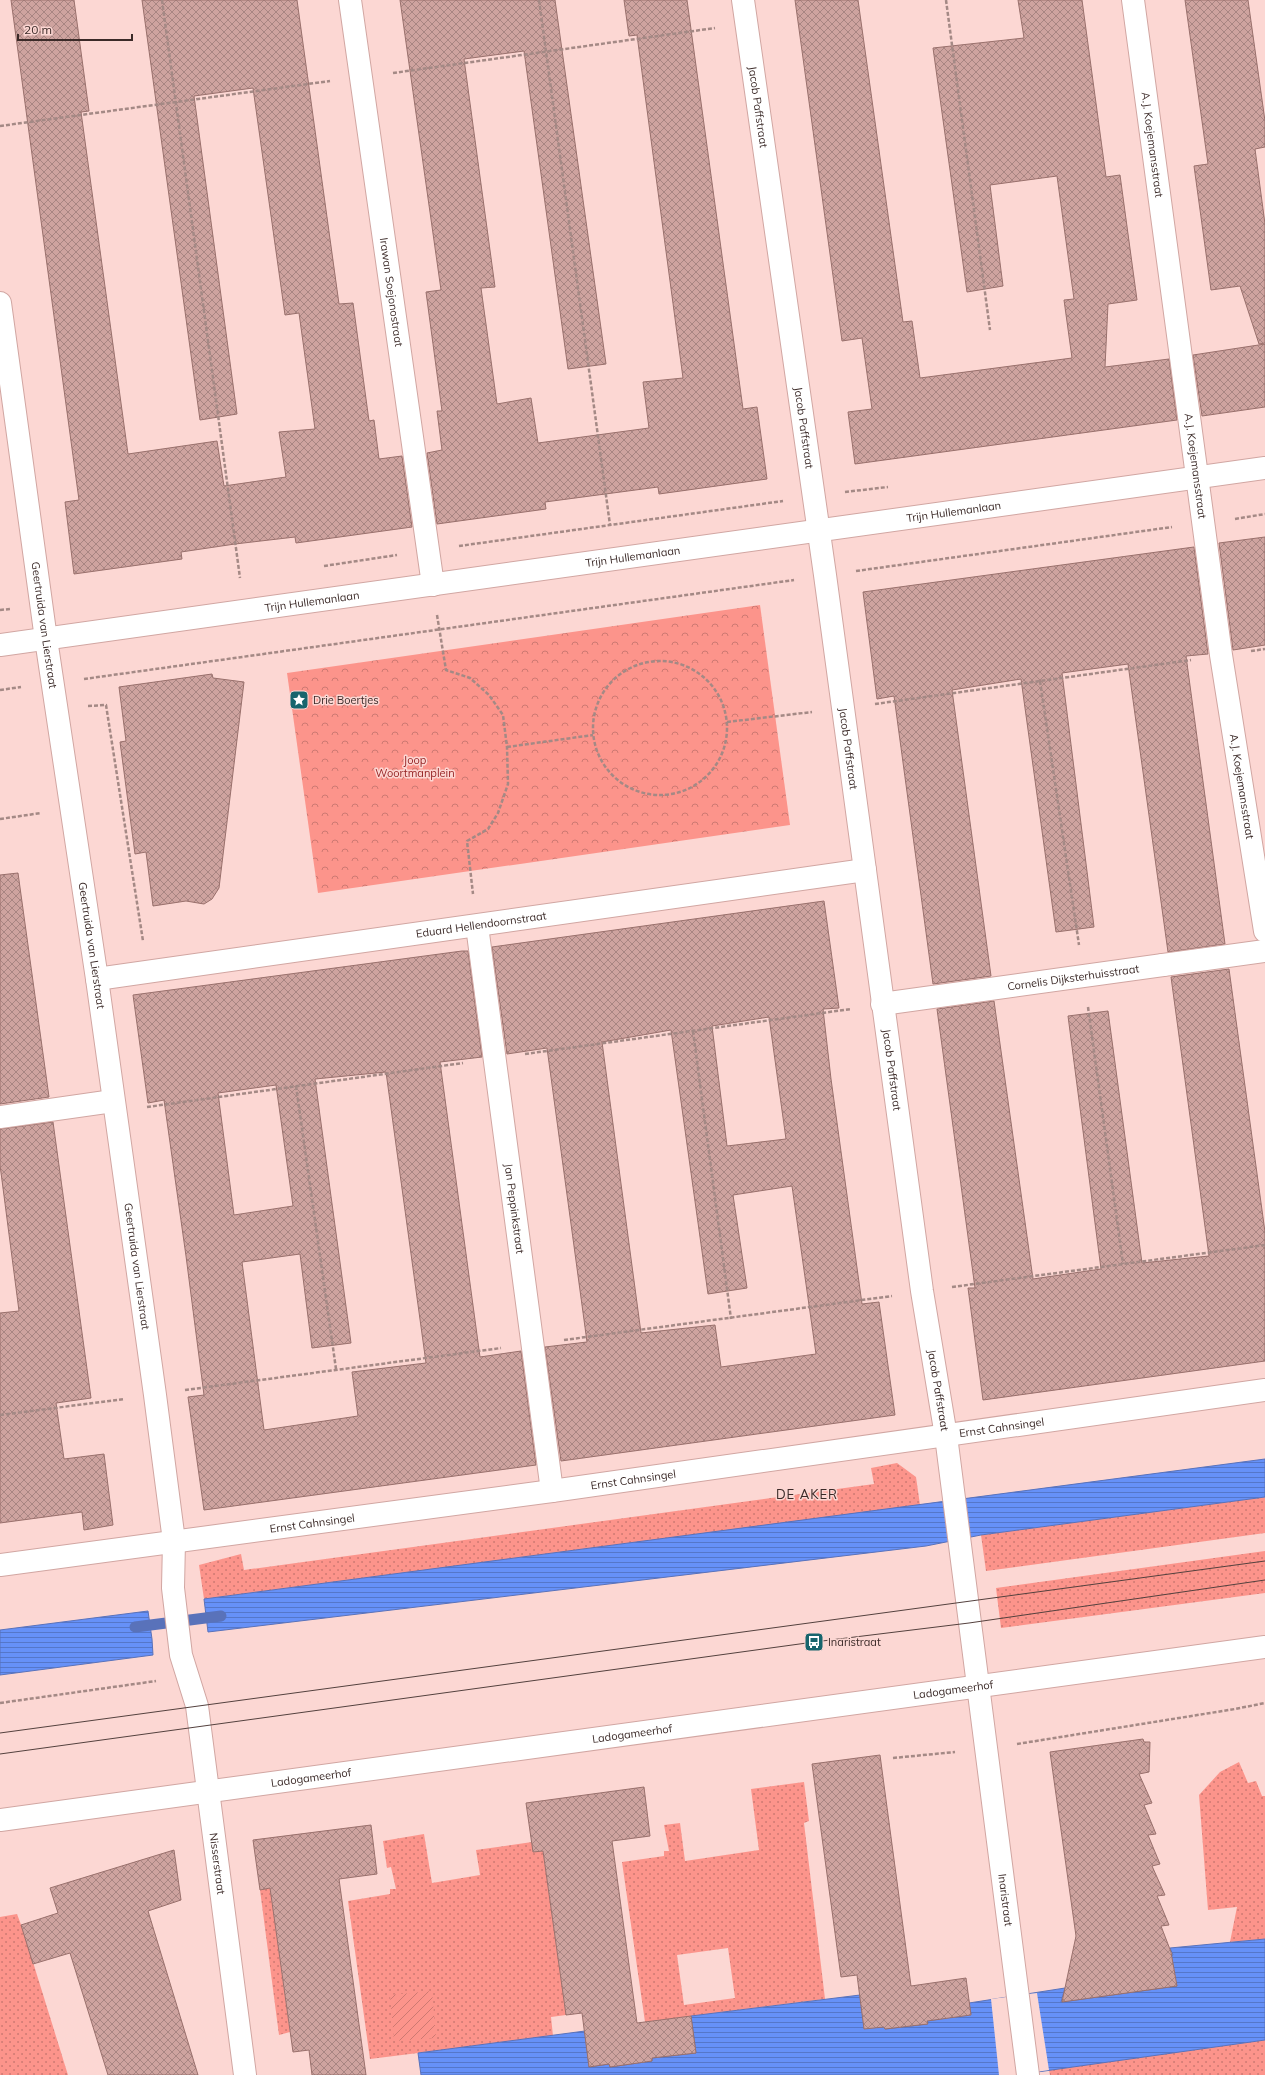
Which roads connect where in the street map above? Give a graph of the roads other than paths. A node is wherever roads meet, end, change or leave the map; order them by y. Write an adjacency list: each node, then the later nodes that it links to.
1 (350, 0): 8 (street, Irawan Soejonostraat)
2 (744, 0): 7 (street, Jacob Paffstraat)
3 (1133, 0): 6 (street, A.J. Koejemansstraat)
4 (0, 303): 9 (street, Geertruida van Lierstraat)
5 (1265, 468): 6 (street, Trijn Hullemanlaan)
6 (1197, 477): 7 (street, Trijn Hullemanlaan); 13 (street, A.J. Koejemansstraat)
7 (819, 531): 8 (street, Trijn Hullemanlaan); 11 (street, Jacob Paffstraat)
8 (432, 585): 9 (street, Trijn Hullemanlaan)
9 (46, 639): 10 (street, Trijn Hullemanlaan); 15 (street, Geertruida van Lierstraat)
10 (0, 645)
11 (865, 870): 12 (street, Eduard Hellendoornstraat); 16 (street, Jacob Paffstraat)
12 (477, 926): 15 (street, Eduard Hellendoornstraat); 21 (street, Jan Peppinkstraat)
13 (1265, 931)
14 (1265, 951): 16 (street, Cornelis Dijksterhuisstraat)
15 (97, 979): 17 (street, Geertruida van Lierstraat)
16 (882, 1004): 20 (street, Jacob Paffstraat)
17 (113, 1101): 18 (street); 22 (street, Geertruida van Lierstraat)
18 (0, 1117)
19 (1265, 1390): 20 (street, Ernst Cahnsingel)
20 (946, 1436): 21 (street, Ernst Cahnsingel); 23 (street, Jacob Paffstraat)
21 (552, 1491): 22 (street, Ernst Cahnsingel)
22 (174, 1541): 24 (street, Ernst Cahnsingel); 26 (street, Geertruida van Lierstraat)
23 (962, 1557): 27 (street, Inaristraat)
24 (0, 1565)
25 (1265, 1647): 27 (street, Ladogameerhof)
26 (180, 1655): 28 (street, Nisserstraat)
27 (978, 1688): 28 (street, Ladogameerhof); 31 (street, Inaristraat)
28 (208, 1791): 29 (street, Ladogameerhof); 30 (street, Nisserstraat)
29 (0, 1820)
30 (244, 2075)
31 (1028, 2075)

